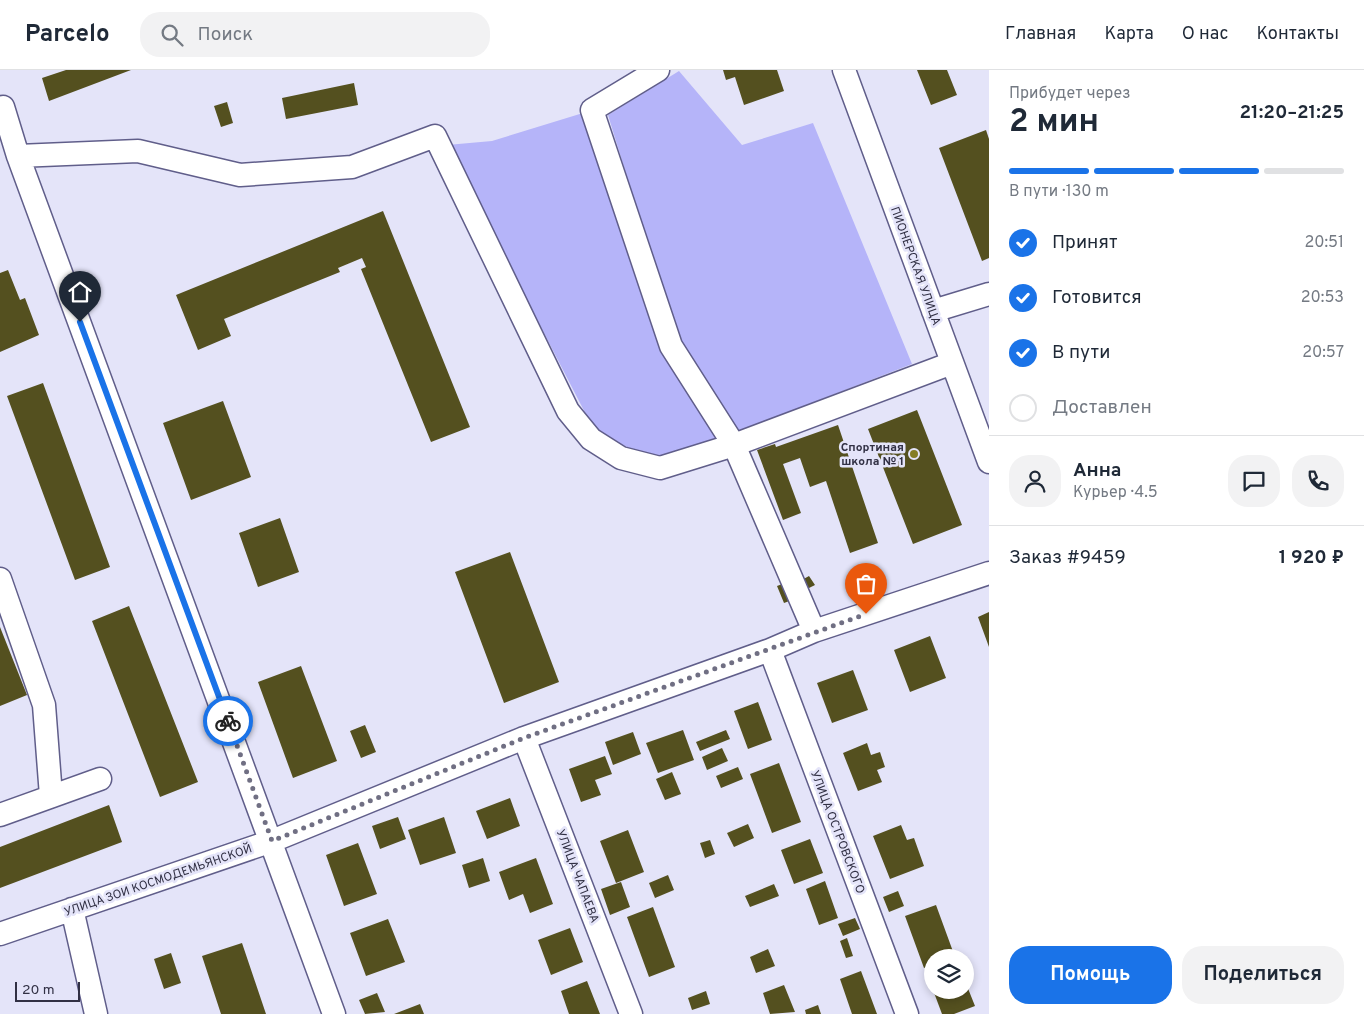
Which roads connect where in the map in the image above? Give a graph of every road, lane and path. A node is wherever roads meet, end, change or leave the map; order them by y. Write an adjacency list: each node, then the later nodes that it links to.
1 (658, 70): 8 (street)
2 (844, 70): 6 (street, ПИОНЕРСКАЯ УЛИЦА)
3 (3, 106): 4 (street)
4 (18, 156): 8 (street); 18 (street)
5 (989, 294): 6 (street)
6 (933, 311): 7 (street, ПИОНЕРСКАЯ УЛИЦА)
7 (952, 364): 8 (street); 9 (street, ПИОНЕРСКАЯ УЛИЦА)
8 (734, 445): 12 (street)
9 (989, 462)
10 (989, 573): 12 (street, УЛИЦА ЗОИ КОСМОДЕМЬЯНСКОЙ)
11 (0, 579): 16 (street)
12 (814, 631): 13 (street, УЛИЦА ЗОИ КОСМОДЕМЬЯНСКОЙ)
13 (770, 650): 14 (street, УЛИЦА ЗОИ КОСМОДЕМЬЯНСКОЙ); 24 (street, УЛИЦА ОСТРОВСКОГО)
14 (524, 738): 18 (street, УЛИЦА ЗОИ КОСМОДЕМЬЯНСКОЙ); 23 (street, УЛИЦА ЧАПАЕВА)
15 (100, 779): 16 (street)
16 (51, 796): 17 (street)
17 (0, 815)
18 (272, 841): 19 (street, УЛИЦА ЗОИ КОСМОДЕМЬЯНСКОЙ); 22 (street)
19 (72, 909): 20 (street, УЛИЦА ЗОИ КОСМОДЕМЬЯНСКОЙ); 21 (street)
20 (0, 934)
21 (96, 1014)
22 (334, 1014)
23 (631, 1014)
24 (907, 1014)

